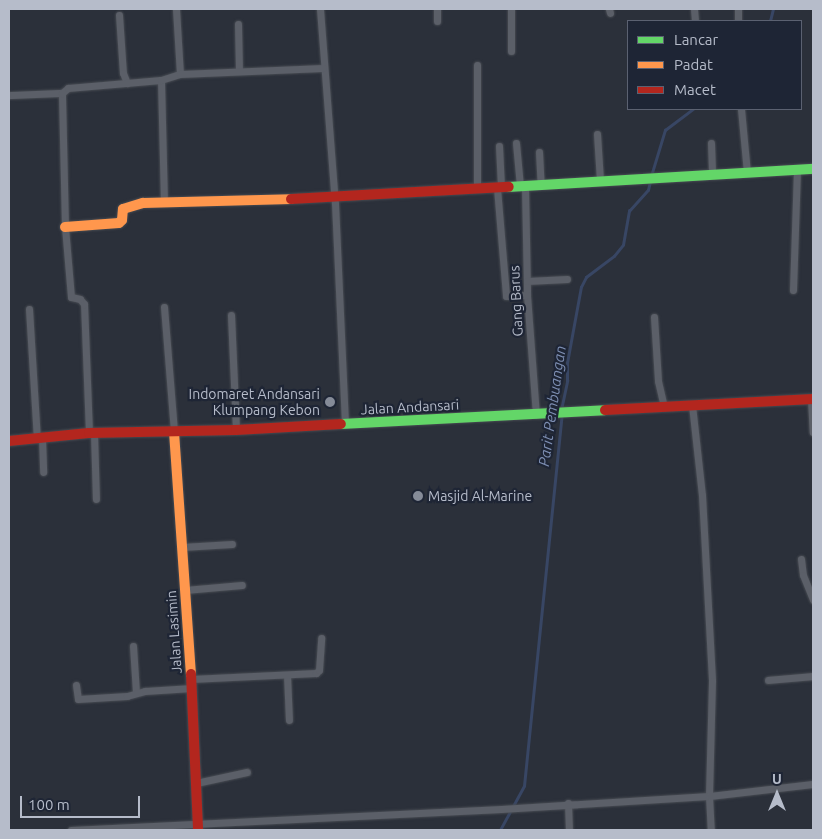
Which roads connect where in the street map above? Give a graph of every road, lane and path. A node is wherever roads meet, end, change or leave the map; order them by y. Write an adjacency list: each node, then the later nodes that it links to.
1 (176, 9): 12 (street)
2 (320, 9): 10 (street)
3 (438, 9): 6 (street)
4 (511, 9): 8 (street)
5 (119, 15): 14 (street)
6 (437, 20)
7 (238, 24): 11 (street)
8 (511, 51)
9 (478, 65): 31 (street)
10 (323, 68): 11 (street); 32 (street)
11 (239, 70): 12 (street)
12 (180, 74): 13 (street)
13 (161, 80): 14 (street); 33 (street)
14 (127, 83): 15 (street)
15 (62, 93): 16 (street); 34 (street)
16 (9, 95)
17 (741, 110): 25 (street)
18 (598, 134): 27 (street)
19 (516, 143): 29 (street, Gang Barus)
20 (711, 143): 26 (street)
21 (499, 146): 30 (street)
22 (539, 152): 28 (street)
23 (813, 169): 24 (street)
24 (797, 170): 25 (street); 37 (street)
25 (747, 172): 26 (street)
26 (712, 174): 27 (street)
27 (600, 181): 28 (street)
28 (541, 185): 29 (street)
29 (523, 186): 30 (street); 36 (street, Gang Barus)
30 (499, 188): 31 (street); 38 (street)
31 (476, 189): 32 (street)
32 (334, 198): 33 (street); 47 (street)
33 (164, 202): 34 (street)
34 (65, 227): 51 (street)
35 (567, 279): 36 (street)
36 (527, 280): 38 (street, Gang Barus)
37 (793, 290)
38 (527, 295): 46 (street, Gang Barus)
39 (164, 307): 49 (street)
40 (29, 309): 52 (street)
41 (231, 314): 48 (street)
42 (654, 317): 45 (street)
43 (812, 399): 44 (street, Jalan Andansari); 50 (street)
44 (692, 405): 45 (street, Jalan Andansari); 74 (street)
45 (664, 407): 46 (street, Jalan Andansari)
46 (536, 415): 47 (street, Jalan Andansari)
47 (345, 424): 48 (street, Jalan Andansari)
48 (236, 430): 49 (street, Jalan Andansari)
49 (174, 432): 51 (street, Jalan Andansari); 57 (street, Jalan Lasimin)
50 (813, 432)
51 (92, 433): 52 (street, Jalan Andansari); 55 (street)
52 (39, 439): 53 (street, Jalan Andansari); 54 (street)
53 (9, 442)
54 (43, 472)
55 (96, 499)
56 (232, 544): 57 (street)
57 (182, 547): 60 (street, Jalan Lasimin)
58 (801, 559): 61 (street)
59 (242, 585): 60 (street)
60 (185, 590): 67 (street, Jalan Lasimin)
61 (813, 600)
62 (321, 638): 64 (street)
63 (133, 646): 69 (street)
64 (287, 675): 67 (street); 70 (street)
65 (813, 676): 66 (street)
66 (768, 680)
67 (192, 684): 69 (street); 72 (street, Jalan Lasimin)
68 (76, 685): 69 (street)
69 (136, 693)
70 (289, 720)
71 (247, 772): 72 (street)
72 (196, 783): 76 (street, Jalan Lasimin)
73 (813, 784): 74 (street)
74 (709, 796): 75 (street); 79 (street)
75 (568, 804): 76 (street); 78 (street)
76 (198, 826): 77 (street)
77 (70, 830)
78 (569, 830)
79 (711, 830)

